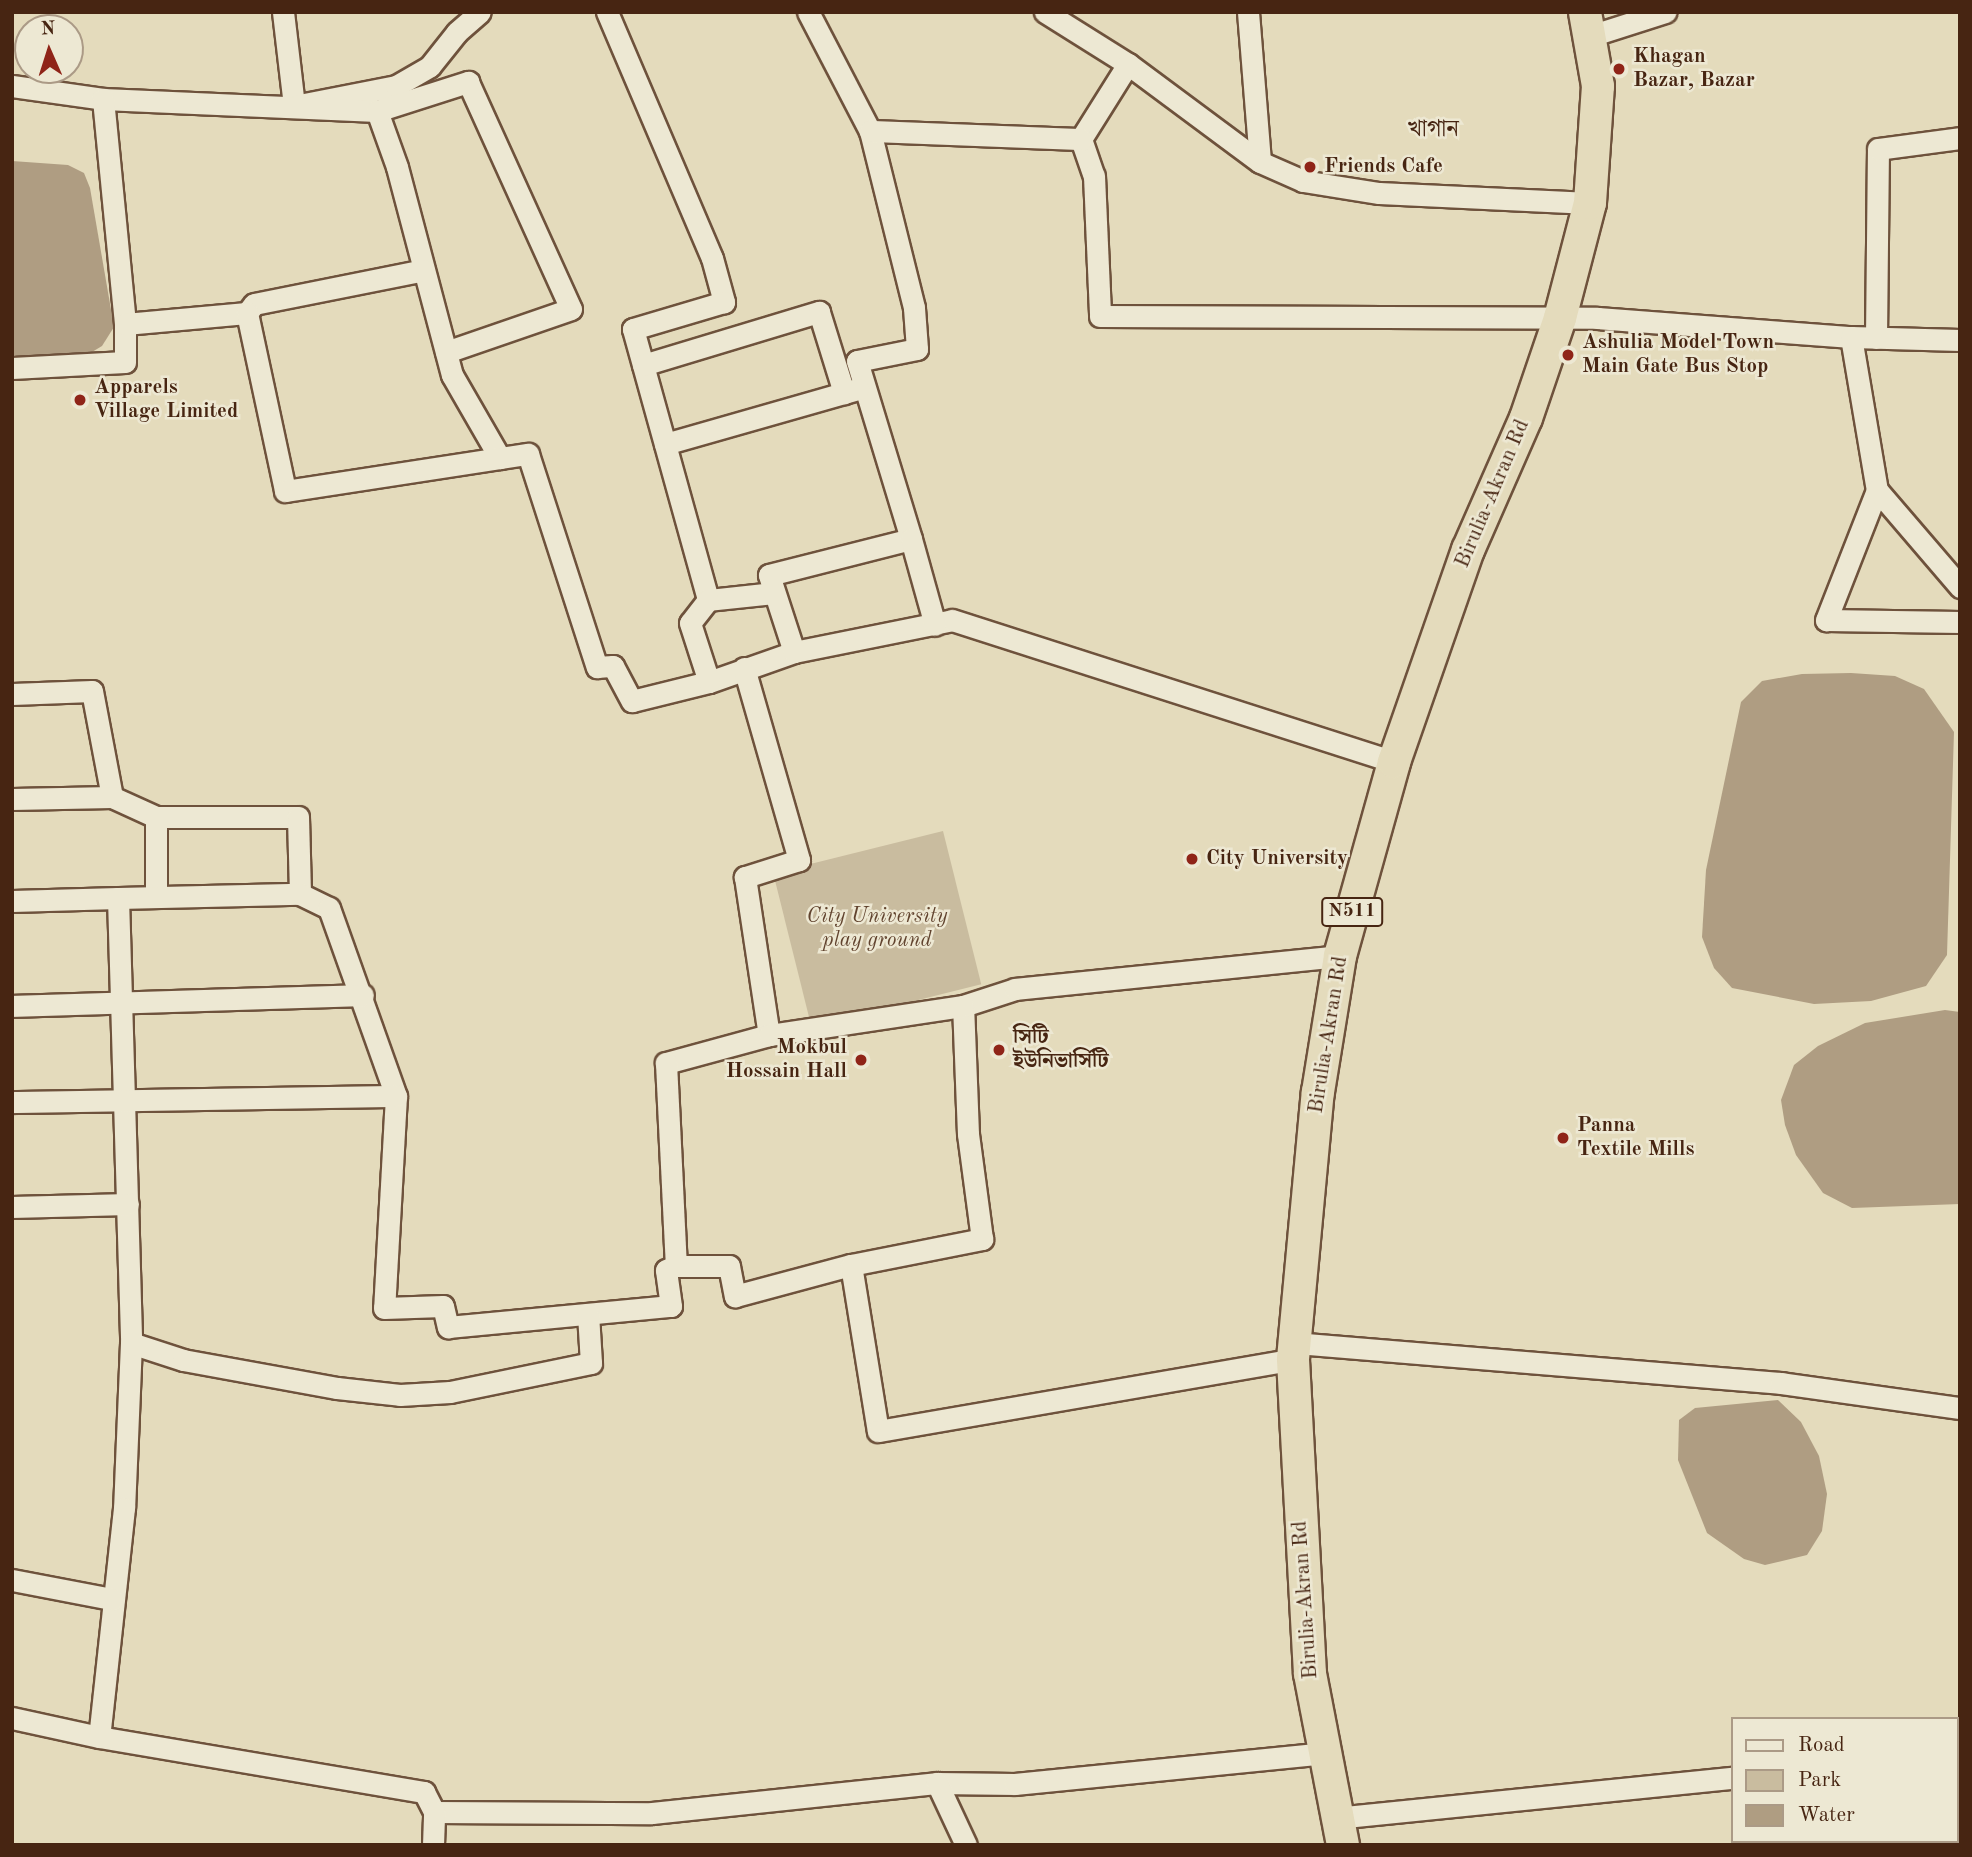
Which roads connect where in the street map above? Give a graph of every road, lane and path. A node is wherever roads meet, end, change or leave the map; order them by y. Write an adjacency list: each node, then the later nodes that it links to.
1 (283, 12): 12 (street)
2 (480, 12): 12 (street)
3 (607, 12): 27 (street)
4 (808, 12): 14 (street)
5 (1045, 12): 9 (street)
6 (1248, 12): 17 (street)
7 (1665, 12): 8 (street)
8 (1589, 24): 18 (highway, Birulia-Akran Rd / N511)
9 (1128, 64): 16 (street); 17 (street)
10 (12, 86): 11 (street)
11 (103, 100): 12 (street); 22 (street)
12 (294, 106): 13 (street)
13 (377, 111): 19 (street); 26 (street)
14 (870, 131): 16 (street); 29 (street)
15 (1960, 138): 24 (street)
16 (1082, 139): 21 (street)
17 (1260, 162): 18 (street)
18 (1590, 203): 21 (highway, Birulia-Akran Rd / N511)
19 (424, 270): 20 (street); 26 (street)
20 (247, 313): 22 (street); 32 (street)
21 (1560, 317): 23 (street); 44 (highway, Birulia-Akran Rd / N511)
22 (125, 324): 28 (street)
23 (1852, 337): 24 (street); 33 (street)
24 (1876, 338): 25 (street)
25 (1960, 340)
26 (446, 352): 32 (street)
27 (643, 365): 30 (street); 31 (street)
28 (12, 368)
29 (865, 387): 30 (street); 34 (street)
30 (844, 393): 31 (street)
31 (665, 444): 37 (street)
32 (500, 458): 42 (street)
33 (1877, 490): 35 (street); 38 (street)
34 (911, 539): 36 (street); 39 (street)
35 (1960, 586)
36 (773, 593): 37 (street); 40 (street)
37 (708, 600): 42 (street)
38 (1960, 622)
39 (935, 625): 40 (street); 44 (street)
40 (794, 652): 41 (street)
41 (744, 668): 42 (street); 57 (street)
42 (709, 682)
43 (12, 694): 45 (street)
44 (1394, 762): 52 (highway, Birulia-Akran Rd / N511)
45 (111, 796): 46 (street); 47 (street)
46 (12, 799)
47 (156, 817): 48 (street); 49 (street)
48 (300, 894): 49 (street); 53 (street)
49 (156, 897): 50 (street)
50 (118, 898): 51 (street); 54 (street)
51 (12, 901)
52 (1340, 956): 56 (street); 67 (highway, Birulia-Akran Rd / N511)
53 (363, 995): 54 (street); 58 (street)
54 (120, 1002): 55 (street); 59 (street)
55 (12, 1006)
56 (963, 1006): 57 (street); 63 (street)
57 (769, 1035): 64 (street)
58 (396, 1097): 59 (street); 65 (street)
59 (126, 1100): 60 (street); 61 (street)
60 (12, 1102)
61 (128, 1205): 62 (street); 66 (street)
62 (12, 1207)
63 (851, 1265): 64 (street); 67 (street)
64 (676, 1266): 65 (street)
65 (588, 1314): 66 (street)
66 (131, 1343): 70 (street)
67 (1294, 1351): 68 (street); 73 (highway, Birulia-Akran Rd / N511)
68 (1960, 1408)
69 (12, 1580): 70 (street)
70 (112, 1600): 72 (street)
71 (12, 1718): 72 (street)
72 (99, 1737): 76 (street)
73 (1325, 1753): 75 (street); 77 (highway, Birulia-Akran Rd / N511)
74 (1730, 1778): 77 (street)
75 (937, 1783): 76 (street); 79 (street)
76 (434, 1812): 78 (street)
77 (1340, 1832)
78 (433, 1845)
79 (966, 1845)

